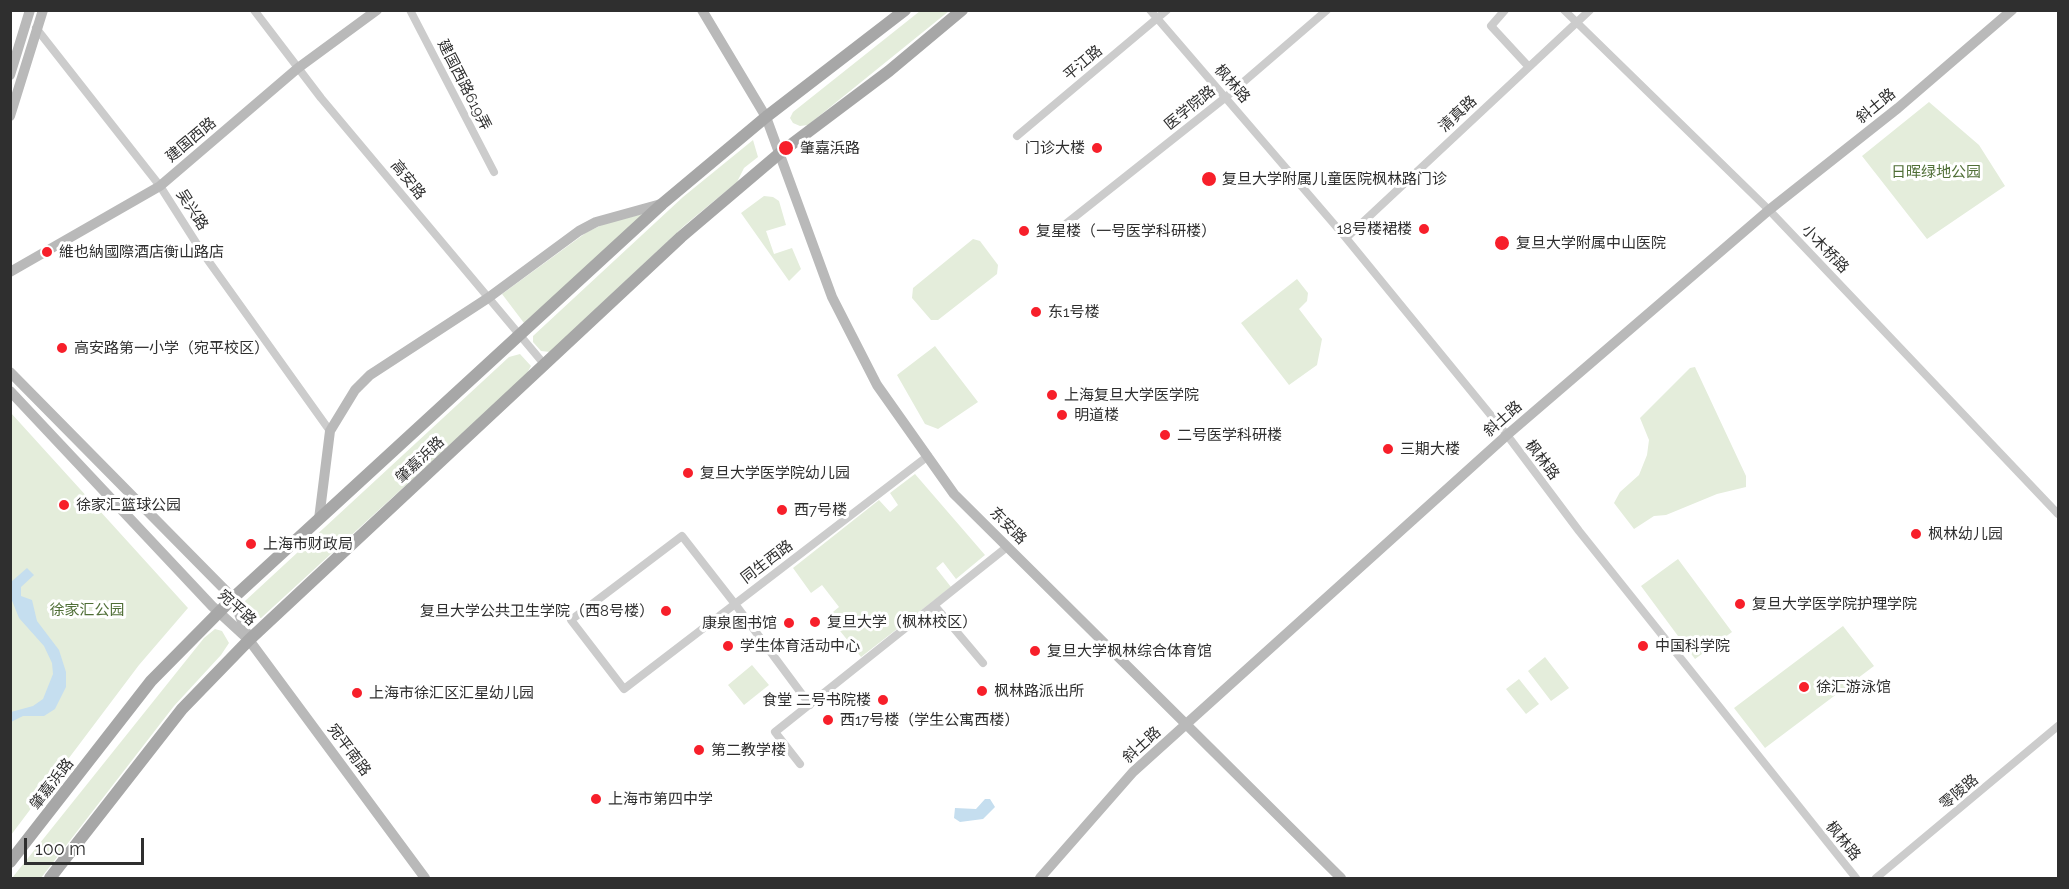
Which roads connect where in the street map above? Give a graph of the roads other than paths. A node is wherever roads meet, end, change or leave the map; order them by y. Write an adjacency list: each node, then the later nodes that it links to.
1 (43, 10): 18 (main road)
2 (254, 10): 20 (street, 高安路)
3 (377, 10): 20 (main road, 建国西路)
4 (410, 10): 27 (street, 建国西路619弄)
5 (702, 10): 24 (main road, 东安路)
6 (904, 10): 24 (main road, 肇嘉浜路)
7 (962, 10): 26 (main road, 肇嘉浜路)
8 (1150, 10): 16 (street, 枫林路)
9 (1167, 10): 16 (street, 平江路)
10 (1327, 10): 22 (street, 医学院路)
11 (1505, 10): 19 (street)
12 (1564, 10): 17 (street, 小木桥路)
13 (1590, 10): 17 (street, 清真路)
14 (2012, 10): 30 (main road, 斜土路)
15 (27, 13): 18 (street, 吴兴路); 21 (main road)
16 (1157, 19): 22 (street, 枫林路); 25 (street, 平江路)
17 (1576, 22): 19 (street, 清真路); 30 (street, 小木桥路)
18 (37, 30): 23 (main road); 28 (street, 吴兴路)
19 (1528, 66): 32 (street, 清真路)
20 (298, 68): 28 (main road, 建国西路); 34 (street, 高安路)
21 (10, 75)
22 (1226, 97): 31 (street, 医学院路); 32 (street, 枫林路)
23 (10, 116)
24 (766, 117): 26 (main road, 东安路); 29 (main road, 肇嘉浜路)
25 (1017, 136)
26 (780, 153): 36 (main road, 肇嘉浜路); 41 (main road, 东安路)
27 (494, 172)
28 (160, 186): 33 (main road, 建国西路); 39 (street, 吴兴路)
29 (662, 204): 34 (main road, 肇嘉浜路); 35 (main road, 肇嘉浜路)
30 (1769, 210): 40 (main road, 斜土路); 42 (street, 小木桥路)
31 (1067, 223)
32 (1346, 238): 40 (street, 枫林路)
33 (10, 272)
34 (488, 298): 35 (street, 高安路); 39 (main road, 肇嘉浜路)
35 (518, 334): 36 (street, 高安路); 43 (main road, 肇嘉浜路)
36 (544, 364): 49 (main road, 肇嘉浜路)
37 (10, 372): 45 (main road, 宛平路)
38 (10, 391): 48 (main road, 宛平路)
39 (330, 431): 43 (main road, 肇嘉浜路)
40 (1507, 435): 52 (main road, 斜土路); 60 (street, 枫林路)
41 (928, 456): 44 (main road, 东安路); 46 (street, 同生西路)
42 (2058, 514)
43 (319, 519): 45 (main road, 肇嘉浜路)
44 (1007, 547): 47 (street); 52 (main road, 东安路)
45 (233, 598): 48 (main road, 肇嘉浜路); 49 (main road, 宛平路)
46 (735, 604): 46 (street, 同生西路); 51 (street)
47 (935, 606): 50 (street); 51 (street)
48 (219, 613): 49 (main road, 宛平路); 55 (main road, 肇嘉浜路)
49 (249, 640): 56 (main road, 肇嘉浜路); 57 (main road, 宛平南路)
50 (983, 663)
51 (810, 705): 54 (street)
52 (1186, 725): 58 (main road, 斜土路); 59 (main road, 东安路)
53 (2058, 726): 61 (street, 零陵路)
54 (800, 764)
55 (10, 862)
56 (50, 879)
57 (425, 879)
58 (1040, 879)
59 (1341, 879)
60 (1856, 879)
61 (1876, 879)

